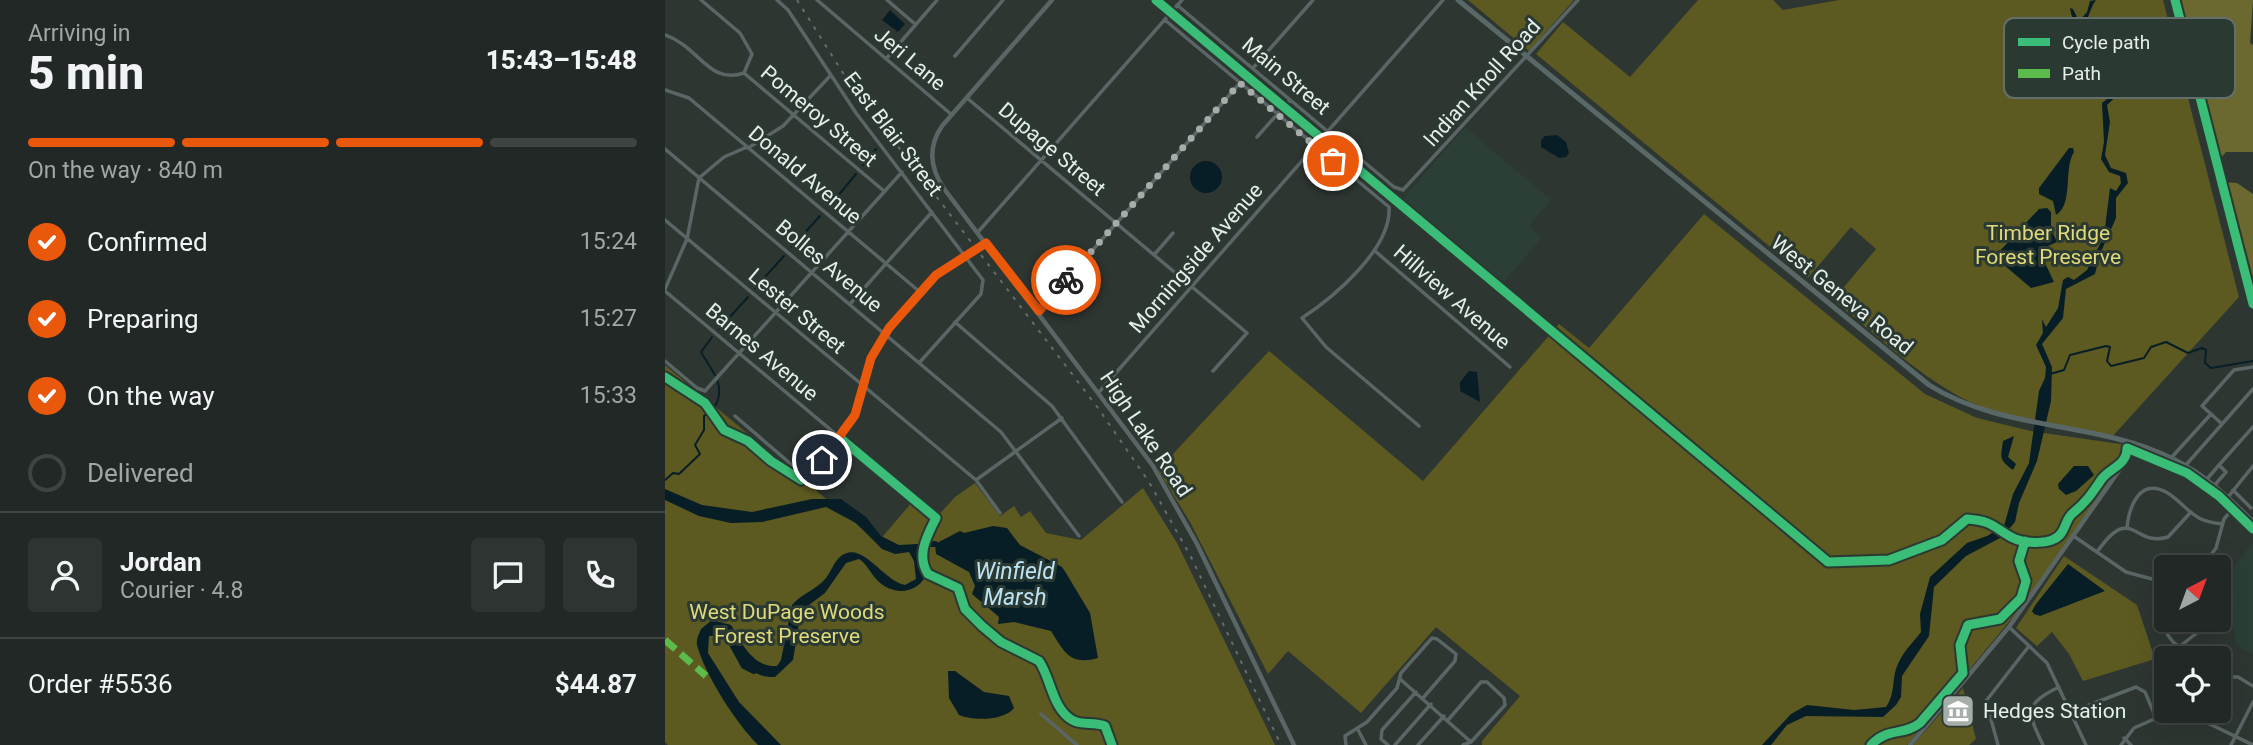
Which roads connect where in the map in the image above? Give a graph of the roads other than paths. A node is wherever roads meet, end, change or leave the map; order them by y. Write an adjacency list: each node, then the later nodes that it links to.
1 (701, 0): 22 (street, Pomeroy Street)
2 (777, 0): 23 (street, East Blair Street)
3 (817, 0): 20 (street, Jeri Lane)
4 (887, 0): 16 (street)
5 (937, 0): 16 (street)
6 (1003, 0): 18 (street)
7 (1043, 0): 13 (street)
8 (1182, 0): 14 (street)
9 (1313, 0): 21 (street)
10 (1443, 0): 31 (street)
11 (1458, 0): 19 (main road, West Geneva Road)
12 (1578, 0): 19 (street, Indian Knoll Road)
13 (1050, 2): 26 (street)
14 (1177, 5): 15 (street); 21 (street, Main Street)
15 (1165, 20): 24 (street, Main Street); 36 (street)
16 (916, 24): 20 (street)
17 (665, 36): 22 (street)
18 (955, 56)
19 (1527, 57): 39 (street, Indian Knoll Road); 78 (main road, West Geneva Road)
20 (886, 60): 30 (street, Jeri Lane)
21 (1253, 68): 27 (street, Main Street)
22 (744, 73): 29 (street, Pomeroy Street)
23 (830, 76): 29 (street); 37 (street, East Blair Street)
24 (1240, 83): 28 (street, Main Street); 43 (street)
25 (665, 90): 34 (street, Donald Avenue)
26 (967, 98): 30 (street); 36 (street, Dupage Street)
27 (1290, 100): 28 (street); 31 (street, Main Street)
28 (1277, 114): 32 (street); 33 (street, Main Street)
29 (793, 115): 34 (street); 40 (street, Pomeroy Street)
30 (952, 115): 45 (street, High Lake Road)
31 (1328, 131): 39 (street, Main Street)
32 (1257, 137)
33 (1315, 146): 49 (street, Main Street); 54 (street, Morningside Avenue)
34 (748, 147): 38 (street); 44 (street, Donald Avenue)
35 (665, 149): 38 (street, Bolles Avenue)
36 (1041, 160): 43 (street, Dupage Street); 45 (street)
37 (902, 172): 40 (street); 41 (street, East Blair Street)
38 (699, 178): 47 (street); 53 (street, Bolles Avenue)
39 (1409, 187)
40 (884, 191): 44 (street)
41 (932, 212): 51 (street, East Blair Street); 52 (street)
42 (665, 220): 47 (street, Lester Street)
43 (1116, 223): 50 (street, Dupage Street); 58 (street)
44 (848, 232): 52 (street, Donald Avenue); 53 (street)
45 (978, 232): 48 (street, High Lake Road)
46 (1173, 233): 50 (street)
47 (687, 239): 55 (street); 59 (street, Lester Street)
48 (986, 243): 51 (street); 58 (street, High Lake Road)
49 (1375, 251): 65 (street, Hillview Avenue); 75 (street)
50 (1154, 255): 54 (street, Dupage Street)
51 (966, 257): 56 (street); 60 (street, East Blair Street)
52 (886, 264): 56 (street, Donald Avenue); 57 (street)
53 (811, 272): 57 (street, Bolles Avenue); 59 (street)
54 (1191, 286): 67 (street, Dupage Street); 70 (street, Morningside Avenue)
55 (665, 290): 62 (street, Barnes Avenue)
56 (919, 292): 61 (street)
57 (850, 304): 61 (street, Bolles Avenue)
58 (1039, 311): 70 (street, High Lake Road)
59 (775, 313): 62 (street); 68 (street, Lester Street)
60 (955, 322): 64 (street); 73 (street)
61 (885, 334): 64 (street, Bolles Avenue); 68 (street)
62 (739, 353): 63 (street); 77 (street, Barnes Avenue)
63 (665, 361)
64 (919, 362): 79 (street, Bolles Avenue)
65 (1510, 367)
66 (2253, 368): 71 (street)
67 (1213, 371)
68 (863, 387): 77 (street); 84 (street, Lester Street)
69 (2253, 389): 74 (street)
70 (1100, 391): 129 (street, High Lake Road)
71 (2211, 414): 74 (street); 80 (street)
72 (735, 416): 77 (street)
73 (1062, 418): 79 (street); 89 (street)
74 (2222, 424): 82 (street)
75 (1419, 426)
76 (2253, 427): 81 (street)
77 (840, 438): 95 (street, Barnes Avenue)
78 (2137, 445): 80 (main road, West Geneva Road); 100 (street)
79 (1017, 450): 84 (street); 99 (street, Bolles Avenue)
80 (2171, 458): 82 (main road, West Geneva Road)
81 (2219, 465): 85 (street); 86 (street)
82 (2185, 466): 85 (main road, West Geneva Road)
83 (2253, 466): 87 (street)
84 (976, 480): 93 (street, Lester Street)
85 (2207, 480): 86 (main road, West Geneva Road)
86 (2214, 486): 88 (main road, West Geneva Road)
87 (2233, 490): 88 (street); 91 (street)
88 (2228, 498): 90 (main road, West Geneva Road)
89 (1122, 502)
90 (2235, 505): 94 (main road, West Geneva Road); 97 (street)
91 (2252, 508): 94 (street)
92 (2191, 512): 97 (street); 98 (street); 98 (street)
93 (1000, 513)
94 (2246, 515): 96 (main road, West Geneva Road)
95 (936, 518)
96 (2253, 522)
97 (2222, 524): 102 (street)
98 (2127, 528): 101 (street)
99 (1079, 536)
100 (2075, 537): 101 (street); 104 (street)
101 (2097, 552): 103 (street)
102 (2210, 555)
103 (2154, 580)
104 (2009, 627): 107 (street); 136 (street)
105 (2166, 632): 108 (street)
106 (2198, 632): 109 (street)
107 (2030, 645): 113 (street); 137 (street)
108 (2178, 646)
109 (2180, 646)
110 (2231, 677): 112 (street)
111 (1399, 678): 114 (street); 115 (street); 124 (street)
112 (2253, 686)
113 (2059, 687): 118 (street); 138 (street)
114 (1416, 692): 115 (street); 132 (street)
115 (1423, 698): 117 (street)
116 (2253, 702): 125 (street)
117 (1431, 705): 121 (street); 133 (street)
118 (2071, 712): 119 (street); 139 (street)
119 (2154, 713)
120 (1041, 715): 128 (street)
121 (1446, 718): 127 (street); 127 (street); 134 (street)
122 (2154, 719): 126 (street)
123 (2208, 723): 125 (street)
124 (1357, 728): 130 (street); 131 (street)
125 (2235, 736): 142 (street); 143 (street)
126 (2124, 738): 140 (street); 141 (street)
127 (1471, 742): 135 (street)
128 (1077, 745)
129 (1294, 745)
130 (1346, 745)
131 (1366, 745)
132 (1388, 745)
133 (1395, 745)
134 (1419, 745)
135 (1463, 745)
136 (1910, 745)
137 (1998, 745)
138 (2043, 745)
139 (2086, 745)
140 (2121, 745)
141 (2131, 745)
142 (2231, 745)
143 (2253, 745)

